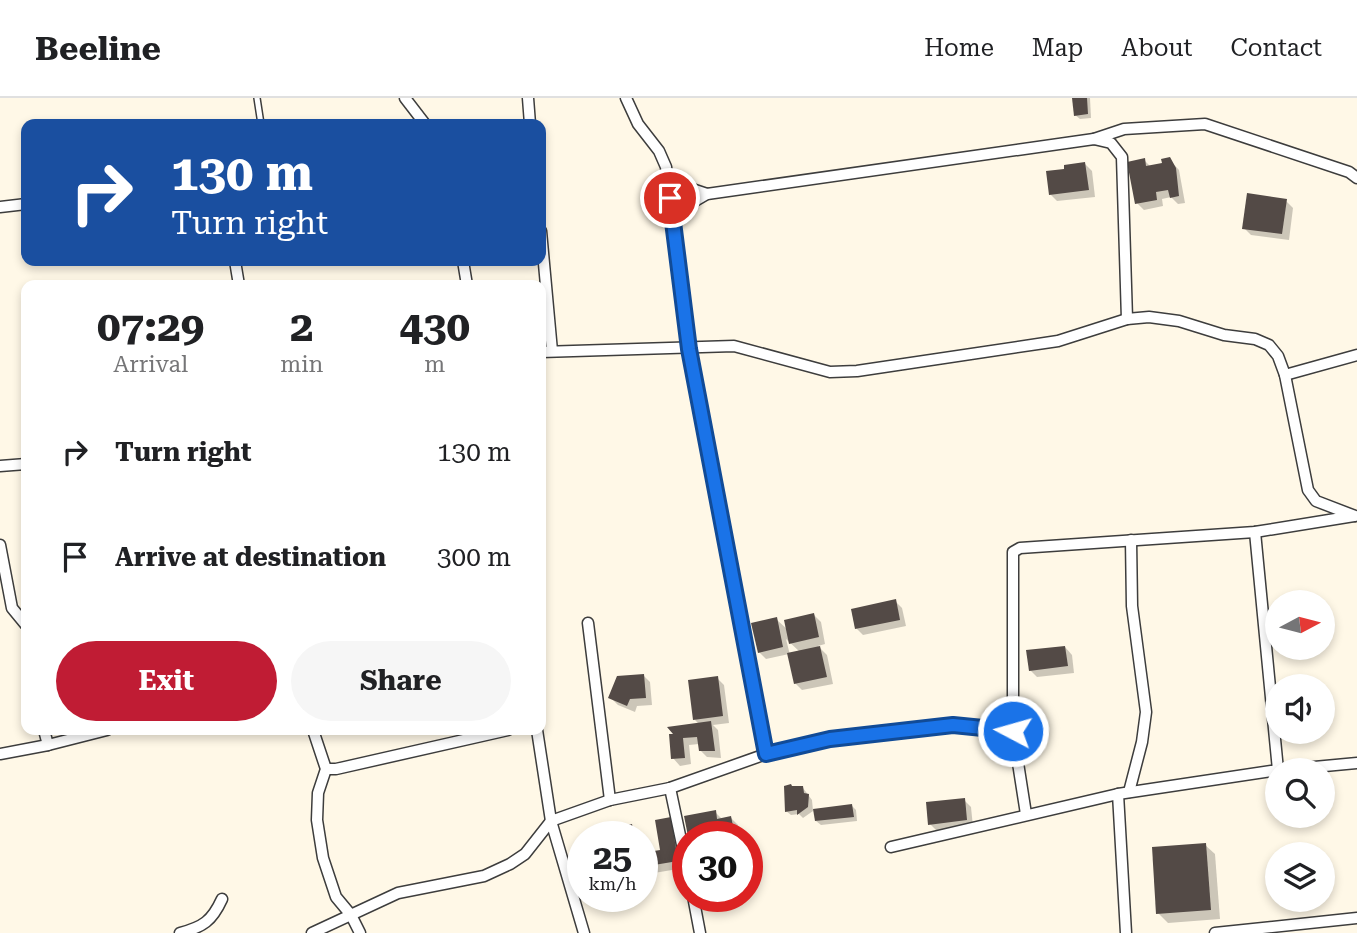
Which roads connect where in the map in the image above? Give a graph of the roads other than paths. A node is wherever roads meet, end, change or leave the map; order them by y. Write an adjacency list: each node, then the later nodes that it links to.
1 (257, 98): 5 (lane)
2 (405, 98): 6 (street)
3 (528, 98): 7 (street)
4 (626, 98): 10 (street)
5 (260, 119)
6 (421, 119)
7 (530, 119)
8 (1094, 139): 9 (street); 11 (street); 15 (street)
9 (1357, 178)
10 (668, 181): 11 (street); 14 (street)
11 (707, 194): 14 (street)
12 (21, 205): 13 (street)
13 (0, 207)
14 (671, 215): 17 (street)
15 (1127, 319): 17 (street); 20 (street)
16 (546, 332): 18 (street)
17 (689, 349): 18 (street); 37 (street)
18 (547, 352)
19 (1357, 355): 20 (street)
20 (1284, 375): 23 (street)
21 (21, 464): 22 (street)
22 (0, 466)
23 (1356, 515): 24 (street)
24 (1255, 532): 25 (street); 38 (street)
25 (1131, 540): 29 (street); 44 (street)
26 (0, 545): 27 (street)
27 (21, 619)
28 (588, 623): 45 (street)
29 (1013, 731): 37 (street); 46 (street)
30 (45, 735): 35 (street)
31 (87, 735): 35 (street)
32 (315, 735): 41 (street)
33 (487, 735): 41 (street)
34 (538, 735): 47 (street)
35 (48, 745): 36 (street)
36 (0, 754)
37 (766, 754): 43 (street)
38 (1278, 758)
39 (1357, 763): 40 (street)
40 (1335, 765)
41 (326, 769): 52 (street)
42 (1265, 772): 44 (street)
43 (670, 788): 45 (street); 48 (street)
44 (1124, 793): 46 (street); 59 (street)
45 (610, 800): 47 (street)
46 (1026, 814): 49 (street)
47 (551, 821): 52 (street); 57 (street)
48 (677, 821)
49 (891, 846)
50 (222, 899): 54 (street)
51 (696, 912): 58 (street)
52 (351, 915): 55 (street); 56 (street)
53 (1357, 918): 60 (street)
54 (180, 933)
55 (312, 933)
56 (360, 933)
57 (584, 933)
58 (700, 933)
59 (1126, 933)
60 (1215, 933)

